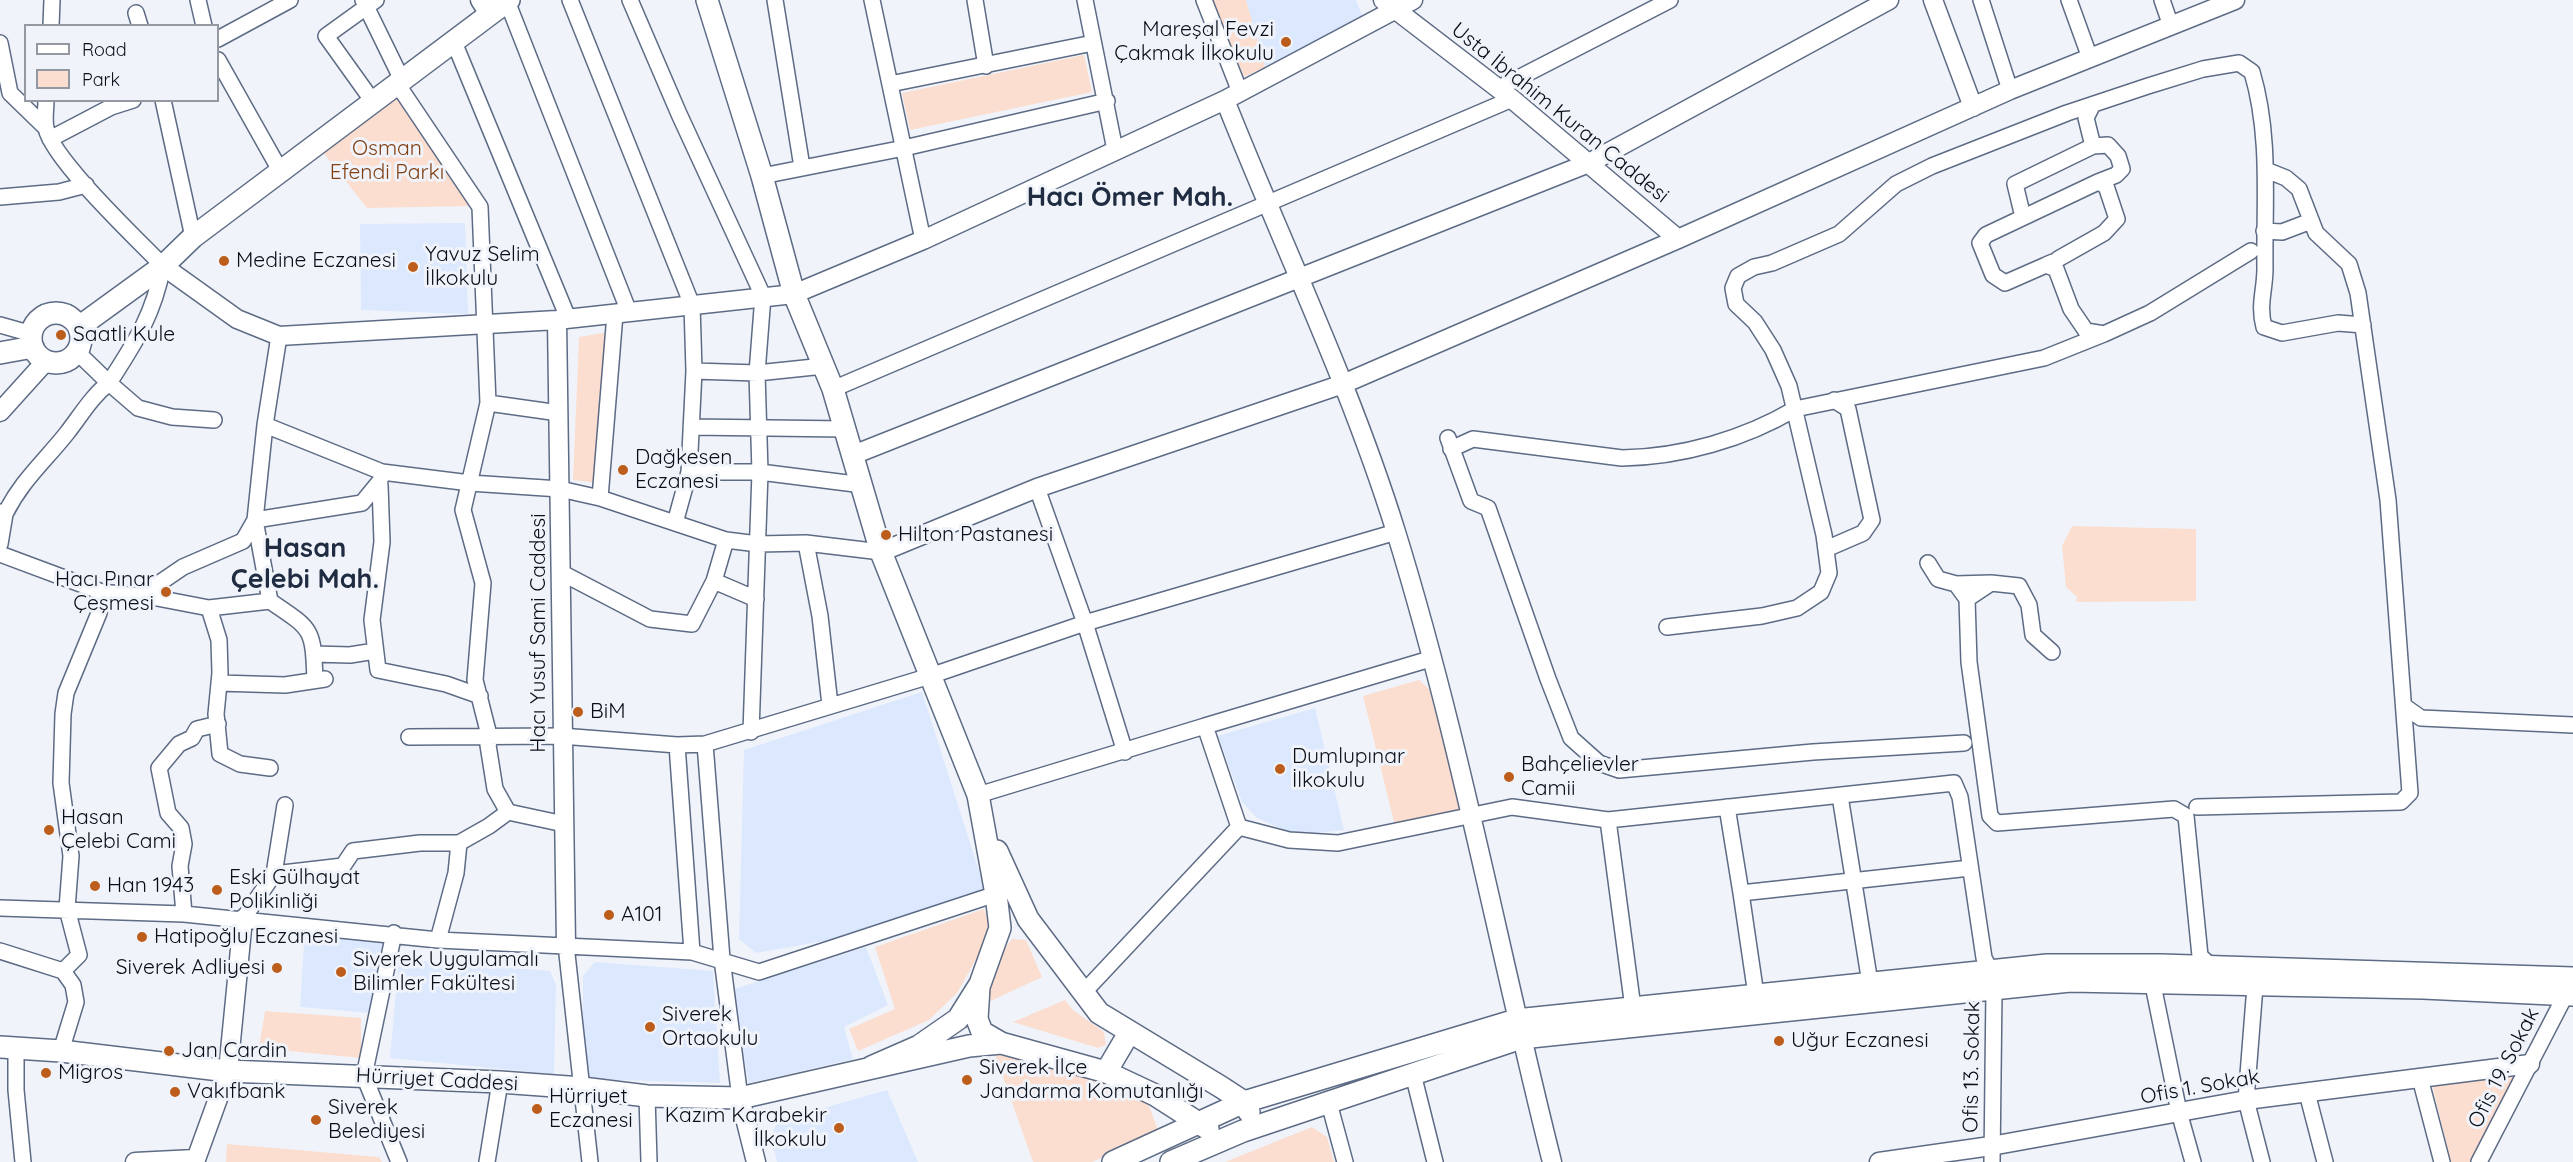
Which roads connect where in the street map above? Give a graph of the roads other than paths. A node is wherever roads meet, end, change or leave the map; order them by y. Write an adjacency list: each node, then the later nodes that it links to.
1 (52, 0): 24 (street)
2 (198, 0): 25 (street)
3 (290, 0): 27 (street)
4 (570, 0): 71 (street)
5 (630, 0): 70 (street)
6 (707, 0): 54 (main road)
7 (775, 0): 51 (street)
8 (872, 0): 35 (street)
9 (975, 0): 33 (street)
10 (1084, 0): 29 (street)
11 (1204, 0): 38 (street)
12 (1413, 0): 22 (street)
13 (1670, 0): 37 (street)
14 (1889, 0): 50 (street)
15 (1933, 0): 44 (street)
16 (1981, 0): 36 (street)
17 (2069, 0): 31 (street)
18 (2162, 0): 26 (street)
19 (2235, 0): 26 (street)
20 (508, 1): 23 (main road); 72 (street)
21 (368, 2): 34 (street); 43 (street)
22 (1389, 5): 37 (street, Usta İbrahim Kuran Caddesi); 38 (street)
23 (484, 7): 28 (main road)
24 (51, 24)
25 (204, 24)
26 (2172, 26): 31 (street)
27 (219, 38)
28 (454, 42): 34 (main road); 73 (street)
29 (1093, 43): 33 (street); 39 (street)
30 (0, 49): 46 (street)
31 (2090, 58): 36 (street)
32 (219, 62): 53 (street)
33 (986, 66): 35 (street)
34 (400, 82): 43 (main road); 74 (street)
35 (890, 84): 48 (street)
36 (2010, 90): 44 (street)
37 (1505, 93): 50 (street, Usta İbrahim Kuran Caddesi); 58 (street)
38 (1232, 96): 49 (street); 58 (street)
39 (1107, 101): 48 (street); 49 (street)
40 (46, 102): 46 (street)
41 (127, 102): 46 (street)
42 (163, 102): 62 (street)
43 (374, 103): 53 (main road)
44 (1973, 107): 63 (street)
45 (2089, 112): 47 (street); 52 (street); 92 (street)
46 (47, 133): 56 (street)
47 (2093, 145): 55 (street); 59 (street)
48 (904, 148): 51 (street); 64 (street)
49 (1115, 150): 64 (street)
50 (1589, 163): 63 (street, Usta İbrahim Kuran Caddesi); 68 (street)
51 (802, 167): 54 (street)
52 (2266, 170): 60 (street); 61 (street)
53 (281, 172): 62 (main road)
54 (762, 176): 69 (main road)
55 (2106, 181): 59 (street); 66 (street)
56 (86, 185): 57 (street); 67 (street)
57 (0, 197)
58 (1266, 205): 68 (street); 88 (street)
59 (2023, 217): 66 (street)
60 (2311, 221): 61 (street); 76 (street)
61 (2264, 234): 65 (street)
62 (193, 237): 67 (main road)
63 (1678, 239): 87 (street)
64 (923, 240): 69 (street)
65 (2258, 255): 76 (street); 79 (street)
66 (2053, 264): 79 (street)
67 (163, 266): 77 (main road); 78 (street); 86 (street)
68 (1298, 280): 87 (street); 101 (street)
69 (794, 294): 70 (street); 83 (main road)
70 (764, 296): 71 (street); 85 (street)
71 (692, 305): 72 (street); 84 (street)
72 (622, 313): 73 (street); 109 (street)
73 (562, 319): 74 (street); 95 (street, Hacı Yusuf Sami Caddesi)
74 (485, 323): 78 (street); 91 (street)
75 (0, 325): 80 (street)
76 (2363, 325): 142 (street)
77 (79, 327): 80 (main road); 81 (main road)
78 (279, 336): 97 (street)
79 (2085, 337): 89 (street)
80 (37, 347): 81 (main road); 82 (main road); 94 (street)
81 (77, 352): 86 (street)
82 (0, 354)
83 (824, 366): 85 (street); 88 (main road)
84 (694, 371): 85 (street); 98 (street)
85 (757, 373): 99 (street)
86 (109, 383): 96 (street); 110 (street)
87 (1343, 384): 107 (street); 113 (street)
88 (833, 389): 100 (main road)
89 (1860, 393): 90 (street); 93 (street)
90 (1834, 400): 92 (street); 93 (street)
91 (488, 403): 95 (street); 105 (street)
92 (1795, 409): 118 (street); 153 (street)
93 (1848, 409): 118 (street)
94 (0, 412)
95 (559, 413): 108 (street, Hacı Yusuf Sami Caddesi)
96 (214, 420)
97 (264, 425): 104 (street); 111 (street)
98 (691, 427): 99 (street); 102 (street)
99 (758, 429): 100 (street); 103 (street)
100 (846, 429): 101 (main road)
101 (853, 455): 106 (main road)
102 (689, 472): 103 (street); 112 (street)
103 (760, 472): 106 (street); 117 (street)
104 (381, 478): 105 (street); 111 (street); 134 (street)
105 (470, 483): 108 (street); 140 (street)
106 (863, 485): 119 (main road)
107 (1037, 488): 119 (street); 132 (street)
108 (560, 489): 109 (street); 122 (street, Hacı Yusuf Sami Caddesi)
109 (600, 498): 112 (street)
110 (2, 513): 116 (street)
111 (255, 520): 127 (street); 130 (street)
112 (675, 523): 114 (street)
113 (1395, 532): 132 (street); 137 (street)
114 (726, 540): 117 (street); 123 (street)
115 (806, 543): 117 (street); 119 (street); 141 (street)
116 (0, 544)
117 (758, 544): 128 (street)
118 (1826, 549): 133 (street)
119 (881, 552): 138 (main road)
120 (0, 554): 126 (street)
121 (1928, 563): 125 (street)
122 (562, 573): 123 (street); 150 (street, Hacı Yusuf Sami Caddesi)
123 (714, 581): 128 (street)
124 (1991, 583): 125 (street); 129 (street); 135 (street)
125 (1956, 584): 129 (street)
126 (102, 592): 127 (street); 177 (street)
127 (139, 597): 131 (street)
128 (756, 598): 149 (street)
129 (1967, 599): 148 (street)
130 (270, 601): 131 (street); 136 (street)
131 (209, 608): 139 (street)
132 (1085, 623): 138 (street); 157 (street)
133 (1667, 627)
134 (375, 651): 136 (street); 140 (street)
135 (2052, 652)
136 (314, 654): 139 (street)
137 (1430, 659): 147 (street); 165 (street)
138 (930, 676): 141 (street); 159 (main road)
139 (219, 683): 144 (street)
140 (480, 696): 152 (street)
141 (830, 705): 149 (street)
142 (2404, 706): 143 (street); 145 (street)
143 (2421, 718): 145 (street); 146 (street)
144 (218, 724): 158 (street); 178 (street)
145 (2406, 725): 163 (street)
146 (2573, 725)
147 (1206, 726): 157 (street); 169 (street)
148 (1978, 730): 153 (street); 156 (street)
149 (751, 732): 154 (street)
150 (561, 736): 152 (street); 155 (street); 167 (street, Hacı Yusuf Sami Caddesi)
151 (409, 737): 152 (street)
152 (490, 739): 164 (street)
153 (1964, 743): 156 (street)
154 (705, 744): 155 (street); 187 (street)
155 (677, 746): 186 (street)
156 (1981, 750): 163 (street)
157 (1125, 752): 159 (street)
158 (270, 768)
159 (978, 795): 168 (main road)
160 (1840, 796): 162 (street); 171 (street); 173 (street)
161 (285, 805): 172 (street)
162 (1727, 807): 166 (street); 174 (street)
163 (2186, 811): 188 (street)
164 (508, 812): 167 (street); 170 (street)
165 (1473, 815): 166 (street); 169 (street); 199 (street)
166 (1608, 820): 198 (street)
167 (564, 824): 184 (street, Hacı Yusuf Sami Caddesi)
168 (985, 826): 175 (main road); 180 (main road)
169 (1239, 827): 196 (street)
170 (459, 843): 172 (street); 183 (street)
171 (1970, 868): 173 (street); 190 (street)
172 (274, 874): 179 (street)
173 (1854, 879): 174 (street); 191 (street)
174 (1741, 893): 197 (street)
175 (996, 894): 181 (main road); 187 (street)
176 (0, 908): 177 (street)
177 (67, 909): 178 (street); 189 (street)
178 (184, 914): 179 (street)
179 (243, 919): 182 (street); 206 (street)
180 (1028, 919): 181 (main road); 196 (main road)
181 (1000, 928): 192 (main road)
182 (394, 933): 183 (street); 209 (street)
183 (438, 940): 184 (street)
184 (566, 945): 186 (street); 212 (street)
185 (0, 951): 189 (street)
186 (692, 952): 187 (street)
187 (722, 959): 215 (street)
188 (2212, 967): 190 (main road); 195 (main road)
189 (63, 971): 203 (street)
190 (1993, 981): 191 (main road); 193 (main road); 199 (main road); 222 (street, Ofis 13. Sokak)
191 (1870, 983): 197 (main road)
192 (980, 984): 201 (main road); 205 (main road)
193 (2153, 985): 194 (main road); 219 (street)
194 (2255, 986): 195 (main road); 216 (street)
195 (2571, 989): 204 (street, Ofis 19. Sokak)
196 (1083, 993): 200 (main road)
197 (1756, 995): 198 (main road)
198 (1634, 1008): 199 (main road)
199 (1519, 1029): 208 (main road); 217 (main road); 235 (street)
200 (1129, 1033): 207 (main road); 217 (main road)
201 (1001, 1043): 205 (main road); 207 (main road)
202 (8, 1048): 203 (main road, Hürriyet Caddesi); 224 (street)
203 (61, 1050): 206 (main road, Hürriyet Caddesi)
204 (2530, 1064): 210 (street, Ofis 1. Sokak); 241 (street, Ofis 19. Sokak)
205 (871, 1067): 215 (main road, Hürriyet Caddesi)
206 (228, 1071): 209 (main road, Hürriyet Caddesi); 223 (street)
207 (1106, 1072): 220 (main road)
208 (1413, 1074): 218 (main road); 234 (street)
209 (364, 1076): 211 (main road, Hürriyet Caddesi); 226 (street)
210 (2420, 1078): 213 (street, Ofis 1. Sokak); 240 (street)
211 (500, 1082): 212 (main road, Hürriyet Caddesi); 227 (street)
212 (582, 1088): 214 (main road, Hürriyet Caddesi); 228 (street)
213 (2307, 1093): 216 (street, Ofis 1. Sokak); 239 (street)
214 (647, 1096): 215 (main road, Hürriyet Caddesi); 229 (street)
215 (740, 1098): 230 (street)
216 (2246, 1100): 219 (street, Ofis 1. Sokak); 238 (street)
217 (1244, 1102): 220 (main road); 221 (main road)
218 (1329, 1103): 221 (main road); 233 (street)
219 (2179, 1112): 222 (street, Ofis 1. Sokak); 237 (street)
220 (1197, 1124): 221 (main road); 231 (main road)
221 (1243, 1131): 232 (main road)
222 (1992, 1154): 236 (street, Ofis 1. Sokak)
223 (195, 1161): 225 (street)
224 (23, 1162)
225 (135, 1162)
226 (399, 1162)
227 (487, 1162)
228 (590, 1162)
229 (650, 1162)
230 (756, 1162)
231 (1113, 1162)
232 (1171, 1162)
233 (1345, 1162)
234 (1435, 1162)
235 (1552, 1162)
236 (1879, 1162)
237 (2193, 1162)
238 (2262, 1162)
239 (2325, 1162)
240 (2442, 1162)
241 (2479, 1162)

